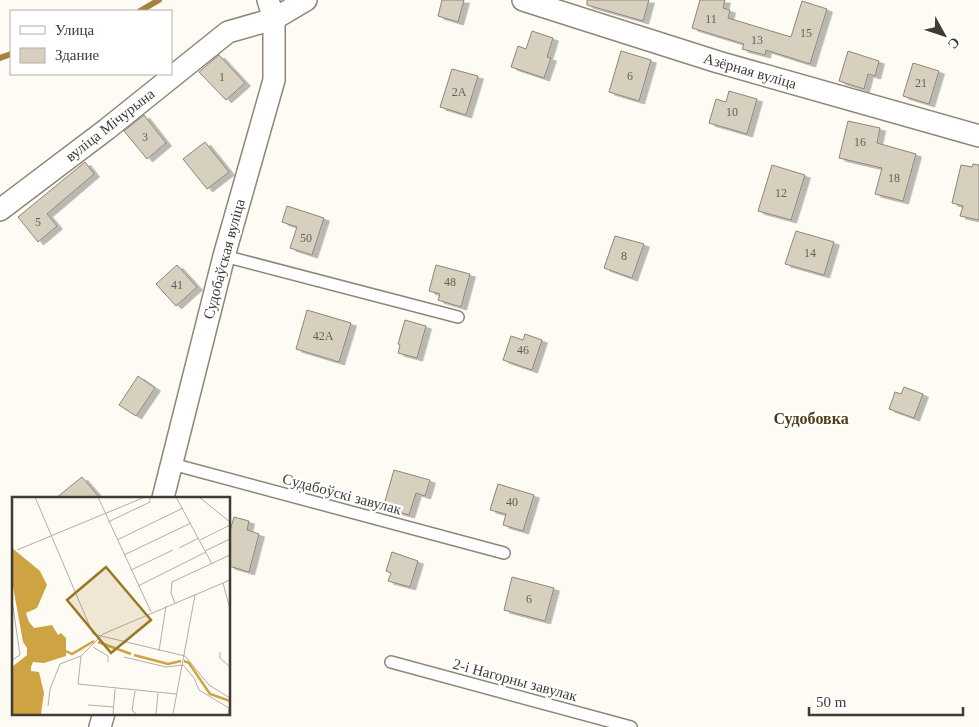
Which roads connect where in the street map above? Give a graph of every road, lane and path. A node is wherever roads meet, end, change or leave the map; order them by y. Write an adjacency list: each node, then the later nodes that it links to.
1 (306, 0): 3 (street)
2 (523, 0): 4 (street, Азёрная вуліца)
3 (271, 9): 5 (street, вуліца Мічурына); 6 (street, Судобаўская вуліца)
4 (979, 136)
5 (0, 210)
6 (224, 256): 7 (lane); 8 (street, Судобаўская вуліца)
7 (458, 318)
8 (172, 464): 9 (street, Судобаўская вуліца); 10 (lane, Судабоўскі завулак)
9 (162, 497)
10 (504, 553)
11 (391, 662): 14 (lane, 2-і Нагорны завулак)
12 (104, 714): 13 (street)
13 (100, 727)
14 (630, 727)

